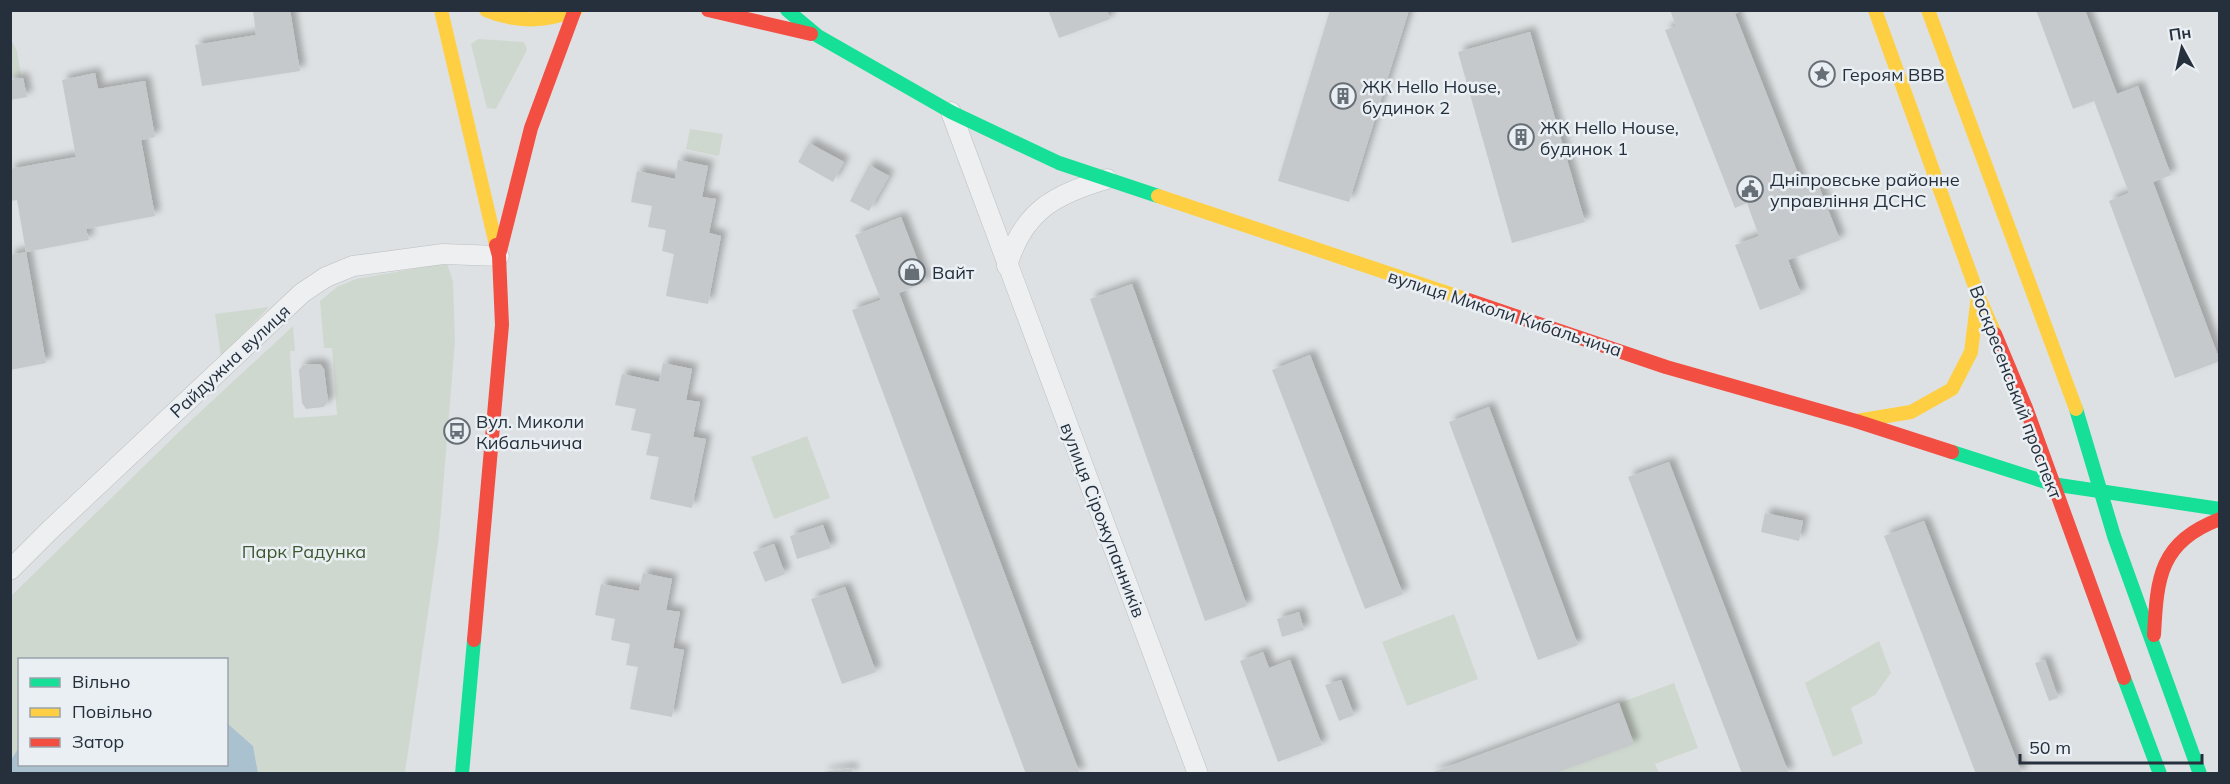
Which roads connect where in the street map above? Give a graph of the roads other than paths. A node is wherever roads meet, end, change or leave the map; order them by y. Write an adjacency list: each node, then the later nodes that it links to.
1 (441, 10): 11 (street)
2 (486, 10): 7 (street)
3 (708, 10): 8 (street, вулиця Миколи Кибальчича)
4 (788, 10): 8 (street, вулиця Миколи Кибальчича)
5 (1875, 10): 13 (street, Воскресенський проспект)
6 (1928, 10): 16 (street)
7 (575, 11): 11 (street)
8 (818, 36): 9 (street, вулиця Миколи Кибальчича)
9 (951, 112): 10 (street, вулиця Миколи Кибальчича); 12 (street, вулиця Сірожупанників)
10 (1108, 179): 12 (street); 14 (street, вулиця Миколи Кибальчича)
11 (499, 256): 19 (street, Райдужна вулиця); 21 (street)
12 (1007, 266): 22 (street, вулиця Сірожупанників)
13 (1978, 295): 14 (street); 15 (street, Воскресенський проспект)
14 (1856, 421): 15 (street, вулиця Миколи Кибальчича)
15 (2052, 484): 16 (street, вулиця Миколи Кибальчича); 23 (street, Воскресенський проспект)
16 (2100, 491): 17 (street, вулиця Миколи Кибальчича); 20 (street)
17 (2220, 509)
18 (2220, 519): 20 (street)
19 (10, 570)
20 (2154, 651): 24 (street)
21 (462, 774)
22 (1198, 774)
23 (2160, 774)
24 (2200, 774)

